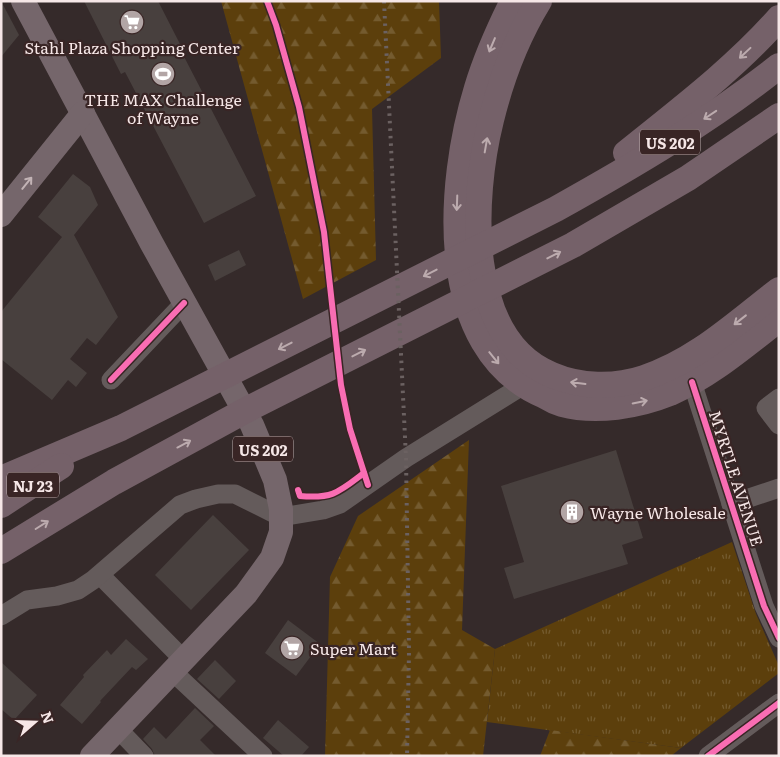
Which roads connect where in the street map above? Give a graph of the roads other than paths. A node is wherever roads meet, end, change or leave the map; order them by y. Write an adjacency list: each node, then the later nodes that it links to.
1 (24, 1): 6 (main road, US 202)
2 (513, 1): 13 (highway, one-way to 13)
3 (539, 1): 13 (highway, one-way to 3)
4 (779, 18): 8 (highway, one-way to 8)
5 (779, 66): 8 (highway, US 202, one-way to 8)
6 (83, 113): 9 (main road, one-way to 6); 11 (main road, US 202)
7 (779, 116): 25 (highway, US 202, one-way to 7)
8 (556, 209): 18 (highway, US 202, one-way to 18)
9 (1, 215)
10 (779, 290): 13 (highway, one-way to 13)
11 (184, 302): 14 (street); 24 (main road, US 202)
12 (779, 318): 15 (highway)
13 (534, 379): 15 (highway, one-way to 15); 24 (street)
14 (111, 380)
15 (692, 382): 22 (street, MYRTLE AVENUE)
16 (779, 398): 17 (street)
17 (779, 425)
18 (121, 428): 19 (highway, NJ 23)
19 (61, 459): 20 (highway); 23 (highway, NJ 23)
20 (1, 479)
21 (779, 488): 22 (street)
22 (731, 504): 28 (street, MYRTLE AVENUE)
23 (1, 505)
24 (281, 517): 26 (street); 29 (main road, US 202)
25 (1, 551)
26 (100, 575): 27 (street); 29 (street)
27 (1, 616)
28 (779, 638)
29 (178, 666): 31 (main road, US 202); 34 (street)
30 (779, 703): 35 (street)
31 (118, 729): 32 (main road, US 202); 33 (street)
32 (92, 756)
33 (144, 756)
34 (263, 756)
35 (708, 756)

